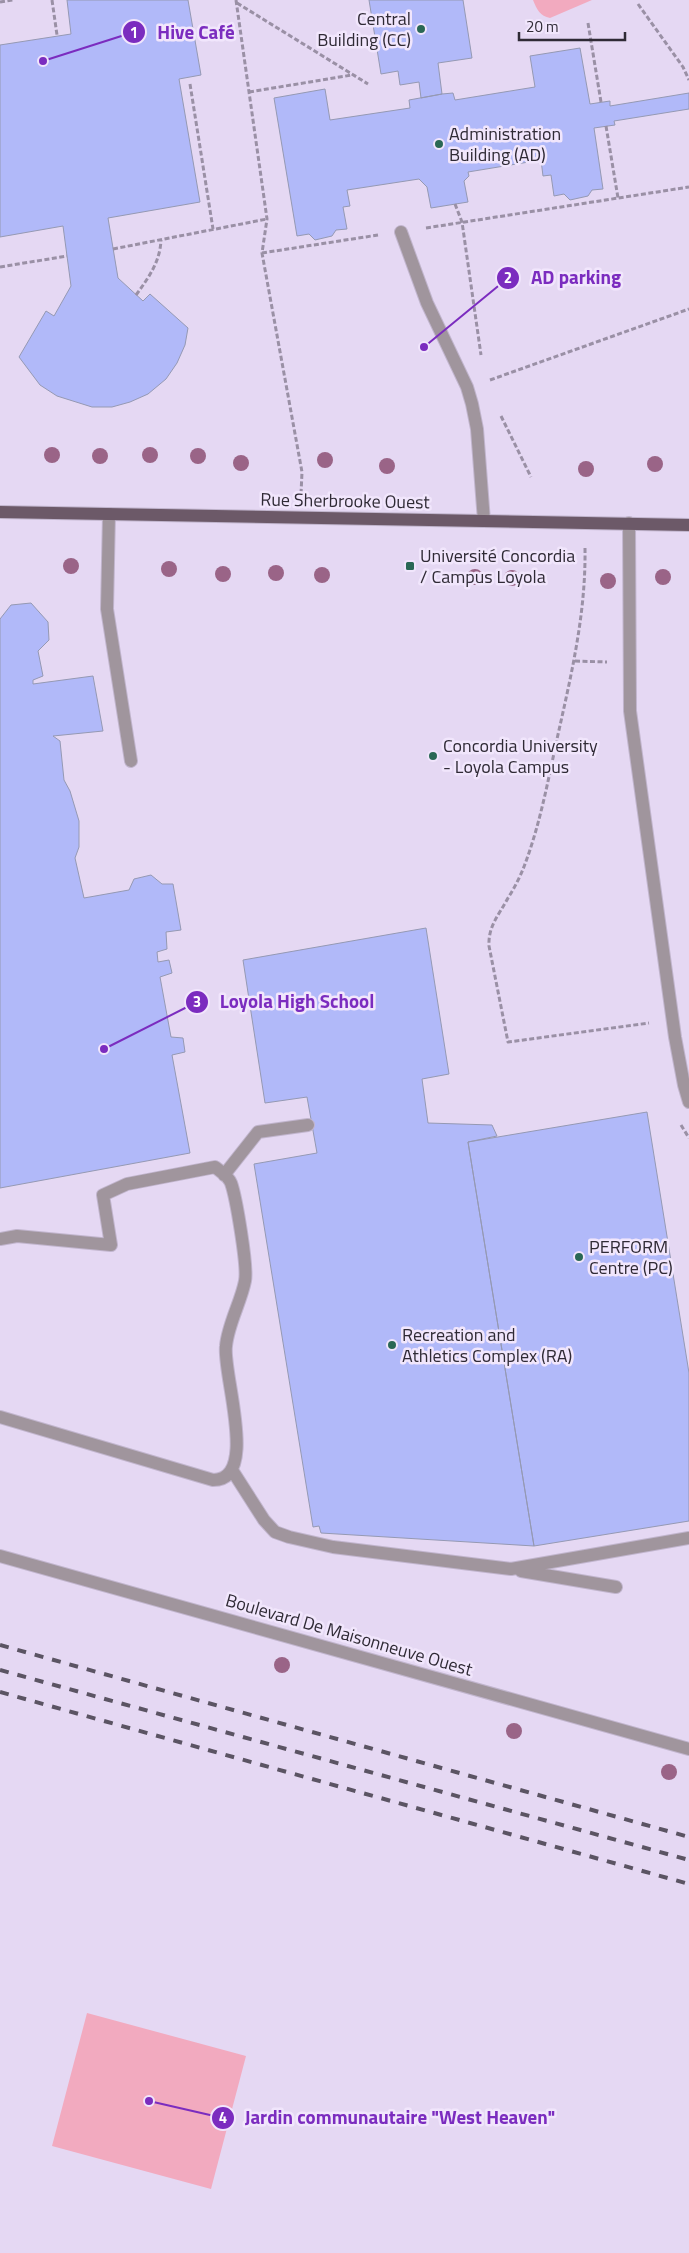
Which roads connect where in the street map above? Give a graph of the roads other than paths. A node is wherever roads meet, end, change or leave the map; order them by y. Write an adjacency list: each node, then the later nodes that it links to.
1 (401, 232): 4 (street)
2 (0, 512): 3 (main road, Rue Sherbrooke Ouest)
3 (109, 514): 4 (main road, Rue Sherbrooke Ouest); 7 (street)
4 (484, 521): 5 (main road, Rue Sherbrooke Ouest)
5 (629, 523): 6 (main road, Rue Sherbrooke Ouest); 8 (street)
6 (689, 525)
7 (131, 761)
8 (689, 1102)
9 (308, 1125): 10 (street)
10 (224, 1175): 11 (street); 13 (street)
11 (0, 1239)
12 (0, 1417): 13 (street)
13 (232, 1470): 16 (street)
14 (689, 1538): 16 (street)
15 (0, 1556): 18 (street, Boulevard De Maisonneuve Ouest)
16 (511, 1569): 17 (street)
17 (616, 1587)
18 (689, 1749)

